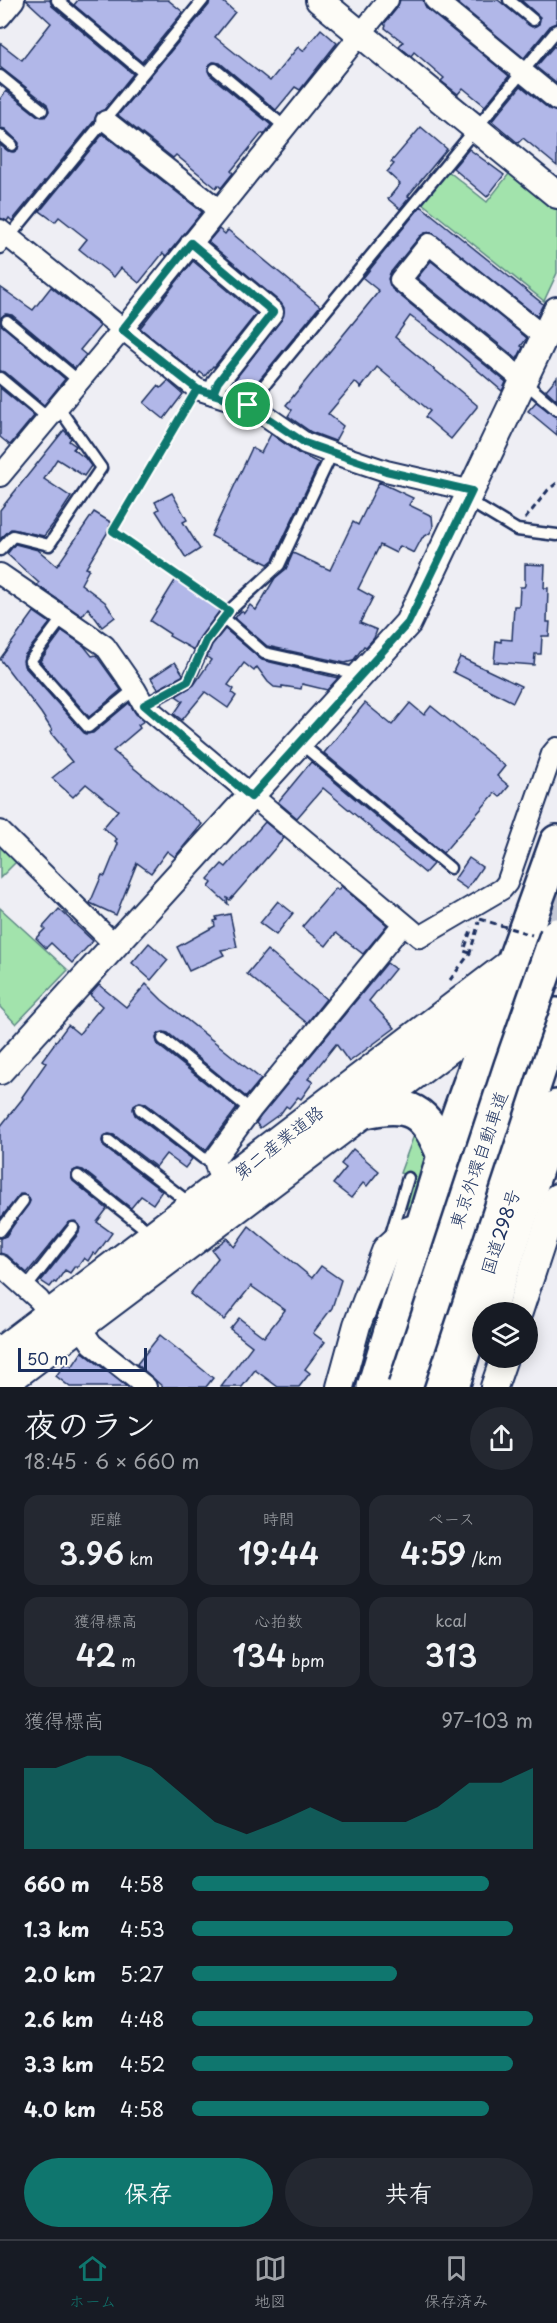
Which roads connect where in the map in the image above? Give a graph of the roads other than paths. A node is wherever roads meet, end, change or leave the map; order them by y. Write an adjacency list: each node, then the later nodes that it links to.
1 (14, 0): 8 (street)
2 (57, 0): 12 (lane)
3 (203, 0): 18 (lane)
4 (318, 0): 11 (street)
5 (388, 0): 11 (street)
6 (435, 0): 14 (street)
7 (509, 0): 9 (lane)
8 (0, 17)
9 (533, 20)
10 (557, 30): 14 (lane)
11 (360, 34): 19 (street); 20 (street)
12 (139, 69)
13 (215, 69): 19 (lane)
14 (523, 72): 16 (street); 20 (lane)
15 (0, 76): 17 (lane)
16 (557, 100)
17 (42, 110)
18 (106, 121): 24 (street); 25 (lane)
19 (285, 127): 24 (street)
20 (476, 128): 23 (street); 35 (lane)
21 (0, 135): 22 (lane)
22 (12, 145)
23 (557, 195)
24 (218, 209): 26 (street)
25 (3, 239): 29 (street)
26 (191, 243): 29 (street); 34 (street)
27 (557, 310): 30 (street)
28 (7, 321): 33 (lane)
29 (122, 330): 33 (street); 34 (street)
30 (547, 340): 32 (street); 32 (street)
31 (0, 378): 37 (lane)
32 (523, 380): 36 (lane); 40 (street)
33 (79, 381): 37 (street)
34 (205, 391): 35 (street)
35 (248, 405): 38 (street)
36 (557, 410)
37 (53, 412): 39 (street); 42 (lane)
38 (332, 453): 40 (street); 44 (lane)
39 (3, 466)
40 (469, 495): 41 (lane); 46 (street)
41 (557, 535)
42 (0, 550)
43 (0, 574): 45 (street)
44 (227, 615): 46 (lane); 47 (lane)
45 (64, 616): 47 (street); 47 (lane)
46 (361, 675): 48 (street)
47 (140, 697): 50 (street)
48 (300, 743): 50 (street); 53 (lane)
49 (557, 748): 54 (street)
50 (251, 797): 54 (street); 56 (street)
51 (0, 831): 56 (street)
52 (557, 842): 58 (highway)
53 (450, 868)
54 (403, 924): 66 (street)
55 (550, 934): 58 (main road, 第二産業道路); 95 (highway, 東京外環自動車道, bridge)
56 (117, 946): 62 (street)
57 (557, 963): 59 (main road, 第二産業道路)
58 (512, 965): 59 (highway); 71 (main road, 第二産業道路)
59 (496, 1012): 67 (main road, 第二産業道路); 70 (highway)
60 (557, 1015): 96 (highway, 東京外環自動車道)
61 (163, 1039): 66 (lane)
62 (0, 1071)
63 (555, 1093): 69 (highway); 97 (highway, 国道298号)
64 (483, 1105): 94 (highway)
65 (140, 1109): 71 (lane)
66 (251, 1110): 71 (street)
67 (361, 1112): 70 (highway); 86 (main road, 第二産業道路)
68 (109, 1140): 76 (lane)
69 (551, 1153): 84 (highway)
70 (444, 1156): 77 (highway)
71 (218, 1174): 76 (main road, 第二産業道路)
72 (78, 1176): 80 (lane)
73 (408, 1178): 81 (lane)
74 (557, 1197): 85 (street)
75 (23, 1201): 79 (lane)
76 (195, 1207): 80 (main road, 第二産業道路)
77 (423, 1225): 81 (street); 93 (highway)
78 (73, 1228): 83 (lane)
79 (0, 1232)
80 (155, 1237): 86 (main road, 第二産業道路)
81 (386, 1250): 92 (street)
82 (0, 1265): 83 (street)
83 (26, 1288): 86 (street)
84 (492, 1302)
85 (522, 1302)
86 (64, 1320): 87 (main road, 第二産業道路); 90 (main road, 第二産業道路); 91 (street)
87 (0, 1354)
88 (472, 1363): 98 (highway)
89 (501, 1368): 99 (street)
90 (0, 1384)
91 (146, 1387)
92 (340, 1387)
93 (374, 1387)
94 (387, 1387)
95 (405, 1387)
96 (434, 1387)
97 (452, 1387)
98 (464, 1387)
99 (494, 1387)

